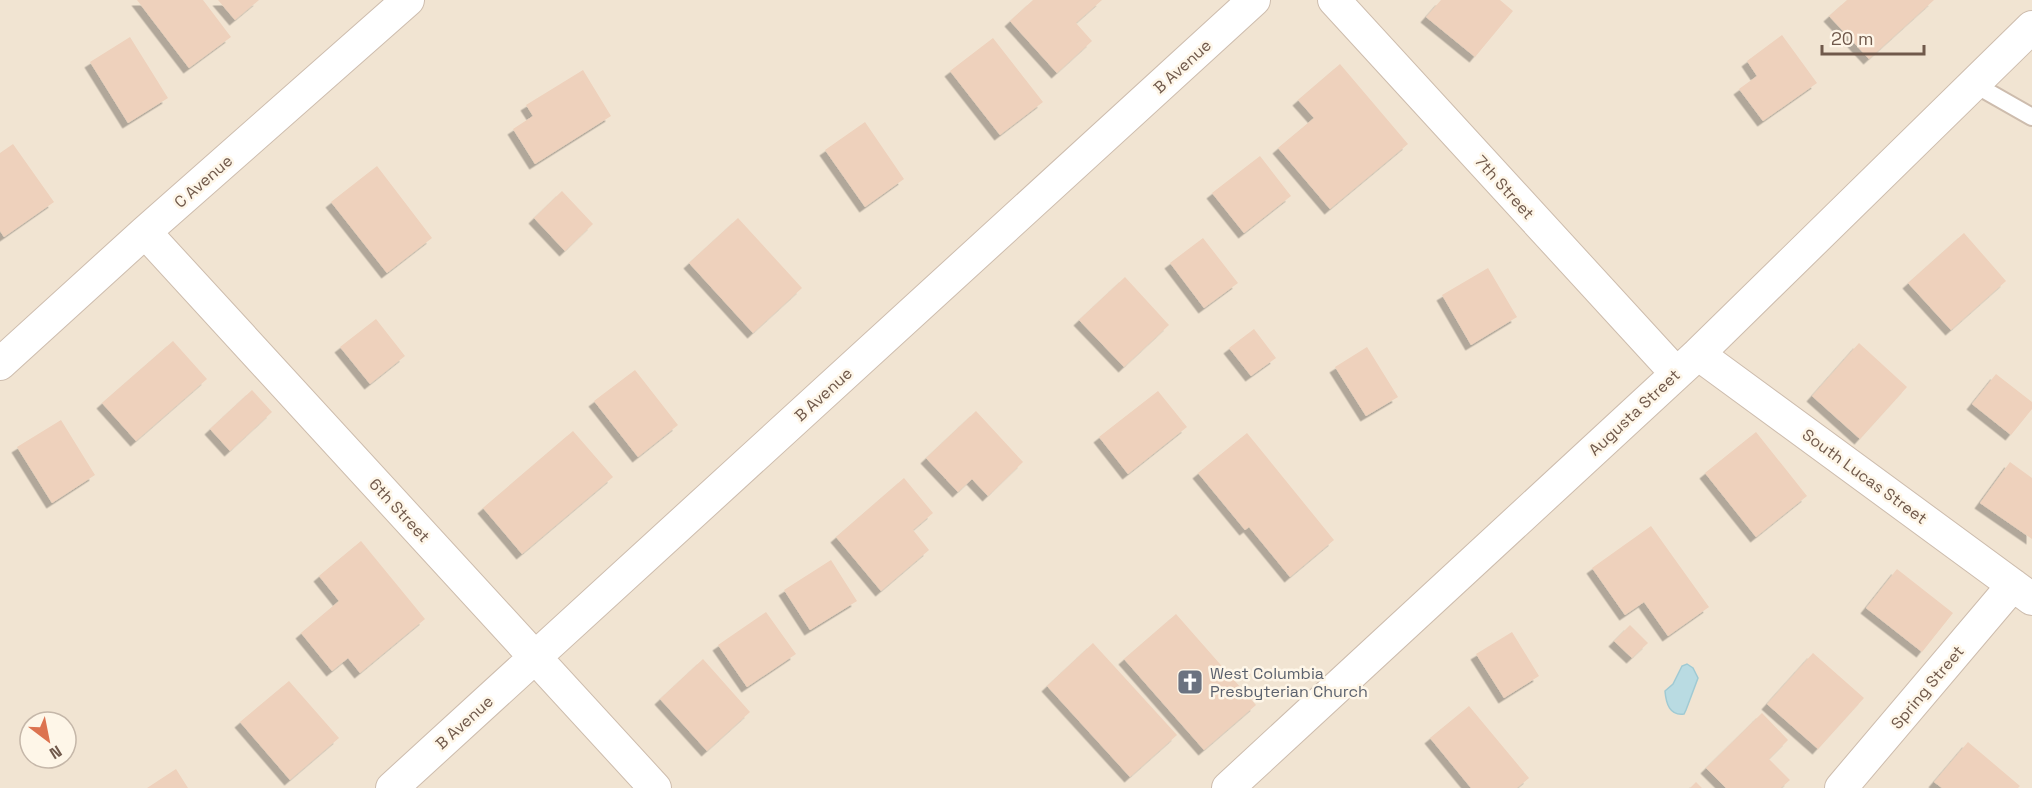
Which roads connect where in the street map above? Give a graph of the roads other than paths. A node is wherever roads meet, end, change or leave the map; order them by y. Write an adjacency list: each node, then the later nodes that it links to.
1 (408, 0): 7 (street, C Avenue)
2 (1254, 0): 11 (street, B Avenue)
3 (1334, 0): 8 (street, 7th Street)
4 (2032, 27): 5 (street, Augusta Street)
5 (1974, 84): 6 (lane); 8 (street, Augusta Street)
6 (2032, 117)
7 (145, 232): 9 (street, C Avenue); 11 (street, 6th Street)
8 (1687, 363): 10 (street, South Lucas Street); 14 (street, Augusta Street)
9 (0, 364)
10 (2023, 592): 15 (street, Spring Street)
11 (535, 657): 12 (street, B Avenue); 13 (street, 6th Street)
12 (392, 788)
13 (655, 788)
14 (1228, 788)
15 (1841, 788)

